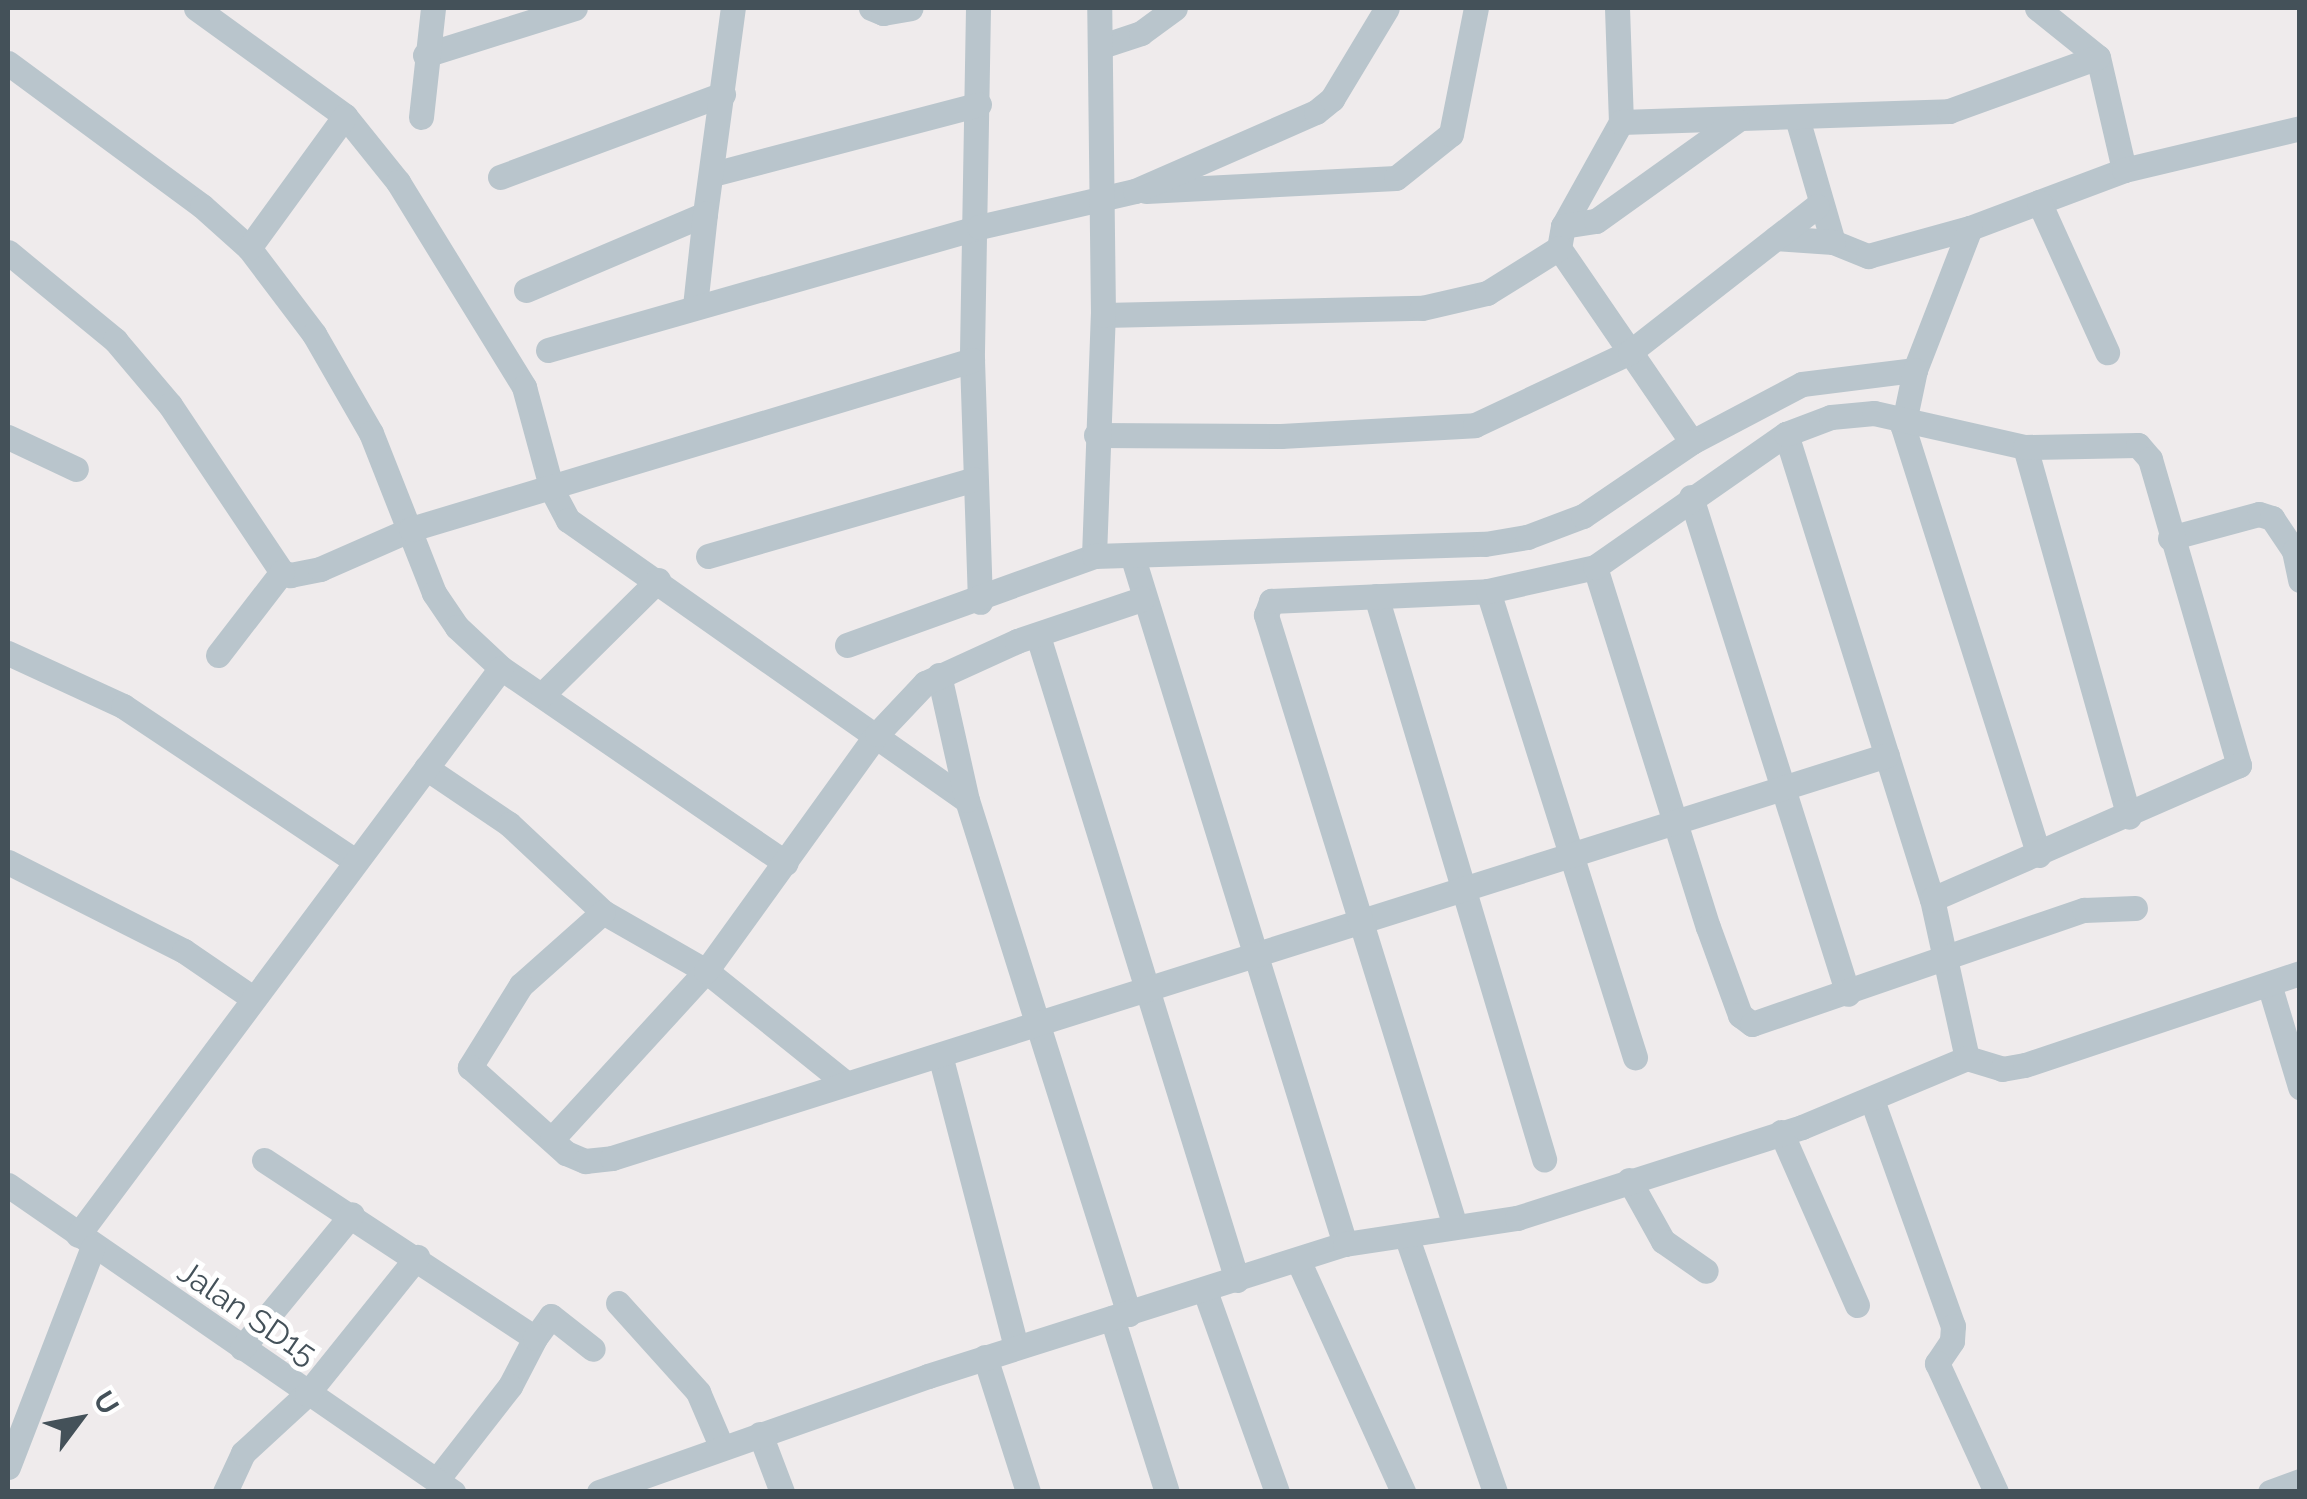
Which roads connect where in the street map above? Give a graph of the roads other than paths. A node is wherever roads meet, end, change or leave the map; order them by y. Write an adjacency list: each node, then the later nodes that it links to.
1 (196, 8): 22 (street)
2 (433, 8): 17 (street)
3 (575, 8): 17 (street)
4 (734, 8): 20 (street)
5 (871, 8): 6 (street)
6 (911, 8)
7 (978, 8): 21 (street)
8 (1099, 8): 16 (street)
9 (1175, 8): 16 (street)
10 (1387, 8): 31 (street)
11 (1458, 8): 12 (street)
12 (1476, 8): 13 (street); 31 (street)
13 (1495, 8)
14 (1618, 8): 26 (street)
15 (2037, 8): 18 (street)
16 (1102, 46): 32 (street)
17 (425, 54): 23 (street)
18 (2098, 58): 24 (street); 28 (street)
19 (8, 63): 41 (street)
20 (723, 94): 29 (street); 30 (street)
21 (979, 104): 29 (street); 36 (street)
22 (346, 116): 41 (street); 59 (street)
23 (421, 116)
24 (1797, 118): 25 (street); 34 (street)
25 (1737, 120): 26 (street); 38 (street)
26 (1621, 122): 38 (street)
27 (2295, 129): 28 (street)
28 (2124, 170): 33 (street)
29 (713, 174): 35 (street)
30 (500, 177)
31 (1135, 190): 32 (street)
32 (1104, 199): 36 (street); 45 (street)
33 (2040, 202): 37 (street); 48 (street)
34 (1817, 206): 39 (street); 40 (street)
35 (705, 214): 43 (street); 44 (street)
36 (979, 227): 44 (street); 49 (street)
37 (1970, 228): 40 (street); 50 (street)
38 (1561, 237): 45 (street); 47 (street)
39 (1776, 238): 40 (street); 47 (street)
40 (1833, 242)
41 (249, 248): 61 (street)
42 (8, 252): 67 (street)
43 (526, 290)
44 (695, 306): 46 (street)
45 (1103, 315): 53 (street)
46 (548, 350)
47 (1630, 352): 53 (street); 55 (street)
48 (2107, 352)
49 (972, 360): 58 (street); 59 (street)
50 (1913, 375): 51 (street); 55 (street)
51 (1904, 412): 52 (street); 56 (street); 88 (street)
52 (1786, 434): 60 (street); 81 (street)
53 (1096, 435): 64 (street)
54 (8, 437): 57 (street)
55 (1692, 442): 68 (street)
56 (2026, 447): 62 (street); 85 (street)
57 (76, 470)
58 (974, 478): 63 (street); 72 (street)
59 (554, 489): 61 (street); 69 (street)
60 (1691, 497): 65 (street); 83 (street)
61 (411, 529): 67 (street); 77 (street)
62 (2170, 538): 66 (street); 85 (street)
63 (708, 556)
64 (1094, 556): 68 (street); 72 (street)
65 (1595, 566): 70 (street); 86 (street)
66 (2298, 569)
67 (282, 572): 76 (street)
68 (1138, 578): 73 (street); 97 (street)
69 (658, 580): 79 (street); 80 (street)
70 (1488, 591): 71 (street); 87 (street)
71 (1376, 596): 92 (street); 96 (street)
72 (980, 602): 74 (street)
73 (1038, 636): 78 (street); 102 (street)
74 (846, 645)
75 (8, 653): 89 (street)
76 (218, 655)
77 (501, 668): 79 (street); 82 (street)
78 (940, 675): 80 (street); 84 (street)
79 (543, 694): 91 (street)
80 (876, 734): 84 (street); 91 (street)
81 (1887, 755): 83 (street); 93 (street)
82 (426, 768): 89 (street); 95 (street)
83 (1781, 791): 86 (street); 103 (street)
84 (967, 800): 105 (street)
85 (2129, 817): 88 (street)
86 (1676, 822): 87 (street); 103 (street)
87 (1570, 855): 92 (street); 107 (street)
88 (2039, 855): 93 (street)
89 (355, 861): 104 (street)
90 (8, 862): 104 (street)
91 (786, 864): 99 (street)
92 (1466, 887): 96 (street); 114 (street)
93 (1932, 898): 98 (street)
94 (2135, 908): 98 (street)
95 (604, 912): 99 (street); 113 (street)
96 (1358, 922): 97 (street); 119 (street)
97 (1253, 953): 102 (street); 122 (street)
98 (1945, 960): 103 (street); 108 (street)
99 (706, 972): 109 (street); 113 (street)
100 (2300, 973): 101 (street)
101 (2269, 984): 108 (street); 110 (street)
102 (1148, 986): 105 (street); 126 (street)
103 (1848, 994)
104 (250, 996): 121 (street)
105 (1038, 1020): 106 (street); 130 (street)
106 (940, 1055): 109 (street); 132 (street)
107 (1636, 1057)
108 (1967, 1058): 111 (street)
109 (843, 1081): 113 (street)
110 (2300, 1087)
111 (1872, 1100): 112 (street); 152 (street)
112 (1782, 1132): 116 (street); 129 (street)
113 (552, 1138)
114 (1544, 1159)
115 (264, 1160): 118 (street)
116 (1629, 1180): 119 (street); 125 (street)
117 (8, 1184): 121 (street, Jalan SD15)
118 (352, 1214): 123 (street); 133 (street)
119 (1455, 1226): 120 (street)
120 (1406, 1235): 122 (street); 151 (street)
121 (85, 1241): 133 (street, Jalan SD15); 138 (street)
122 (1345, 1244): 124 (street)
123 (418, 1258): 131 (street); 137 (street)
124 (1298, 1260): 126 (street); 150 (street)
125 (1706, 1271)
126 (1237, 1280): 127 (street)
127 (1206, 1291): 130 (street); 149 (street)
128 (618, 1303): 140 (street)
129 (1857, 1305)
130 (1120, 1316): 132 (street); 148 (street)
131 (535, 1338): 134 (street); 143 (street)
132 (1016, 1346): 135 (street)
133 (242, 1348): 137 (street, Jalan SD15)
134 (593, 1349)
135 (985, 1358): 139 (street); 147 (street)
136 (8, 1392): 138 (street)
137 (308, 1394): 143 (street, Jalan SD15); 144 (street)
138 (30, 1407): 141 (street)
139 (760, 1434): 140 (street); 146 (street)
140 (722, 1448): 145 (street)
141 (8, 1466)
142 (2300, 1481): 153 (street)
143 (445, 1486)
144 (225, 1492)
145 (599, 1492)
146 (782, 1492)
147 (1028, 1492)
148 (1167, 1492)
149 (1278, 1492)
150 (1403, 1492)
151 (1495, 1492)
152 (1996, 1492)
153 (2270, 1492)

